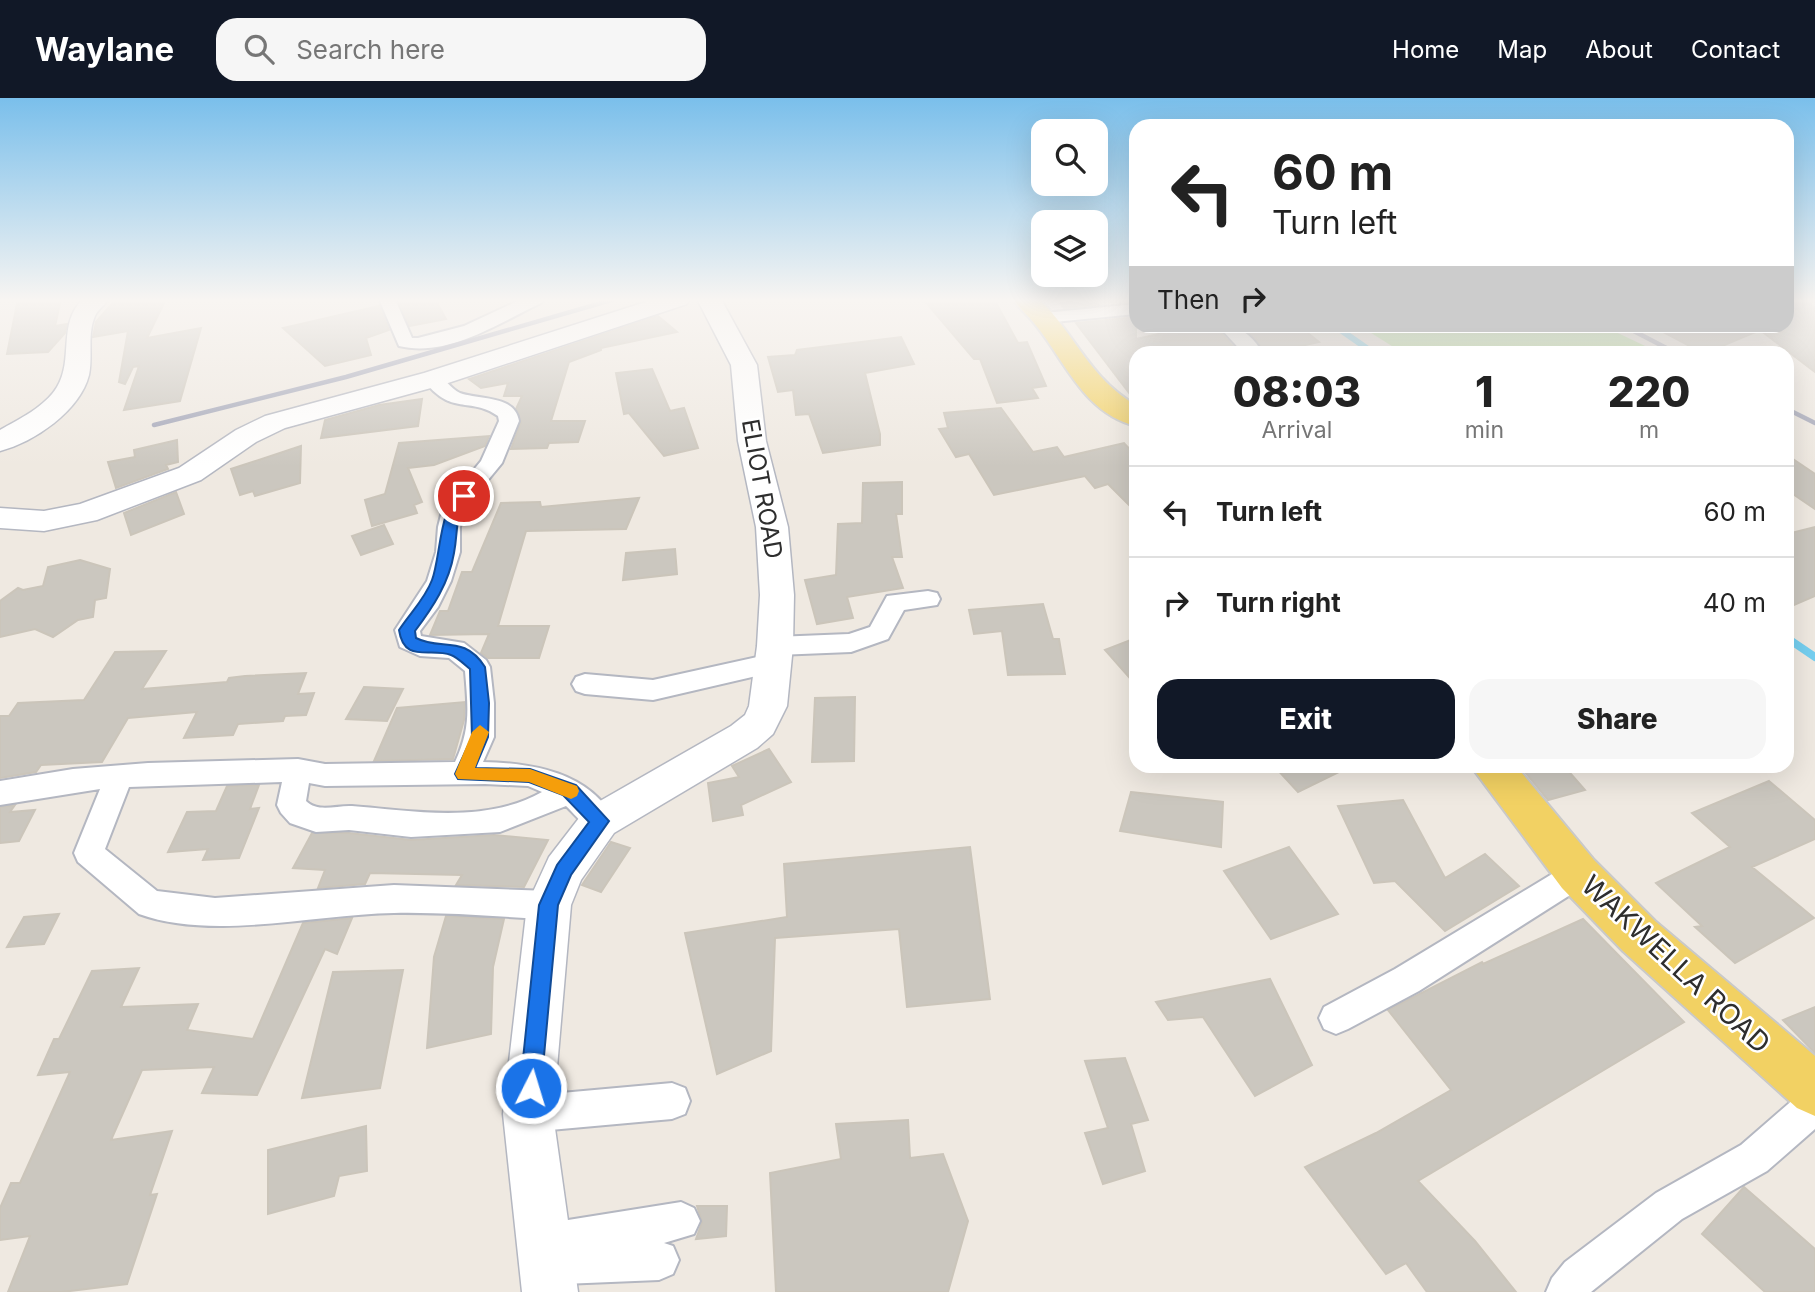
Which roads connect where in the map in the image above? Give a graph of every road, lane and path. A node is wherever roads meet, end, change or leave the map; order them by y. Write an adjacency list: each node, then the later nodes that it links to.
1 (78, 355): 7 (street)
2 (507, 355): 5 (street)
3 (739, 355): 10 (street, ELIOT ROAD)
4 (1068, 355): 6 (main road)
5 (433, 379): 8 (street); 14 (street)
6 (1129, 406)
7 (0, 442)
8 (0, 518)
9 (928, 599): 10 (street)
10 (774, 654): 11 (street); 18 (street, ELIOT ROAD)
11 (585, 684)
12 (298, 770): 14 (street); 15 (street); 16 (street)
13 (1497, 773): 19 (main road, WAKWELLA ROAD)
14 (464, 774): 16 (street)
15 (118, 778): 17 (street); 20 (street)
16 (569, 790): 18 (street)
17 (0, 793)
18 (600, 821): 20 (street, ELIOT ROAD)
19 (1578, 874): 21 (street); 22 (main road, WAKWELLA ROAD)
20 (549, 905): 25 (street, ELIOT ROAD)
21 (1336, 1018)
22 (1815, 1090)
23 (672, 1101): 25 (street)
24 (1815, 1105): 29 (street)
25 (528, 1114): 28 (street, ELIOT ROAD)
26 (681, 1221): 28 (street)
27 (659, 1260): 28 (street)
28 (546, 1268)
29 (1566, 1292)

